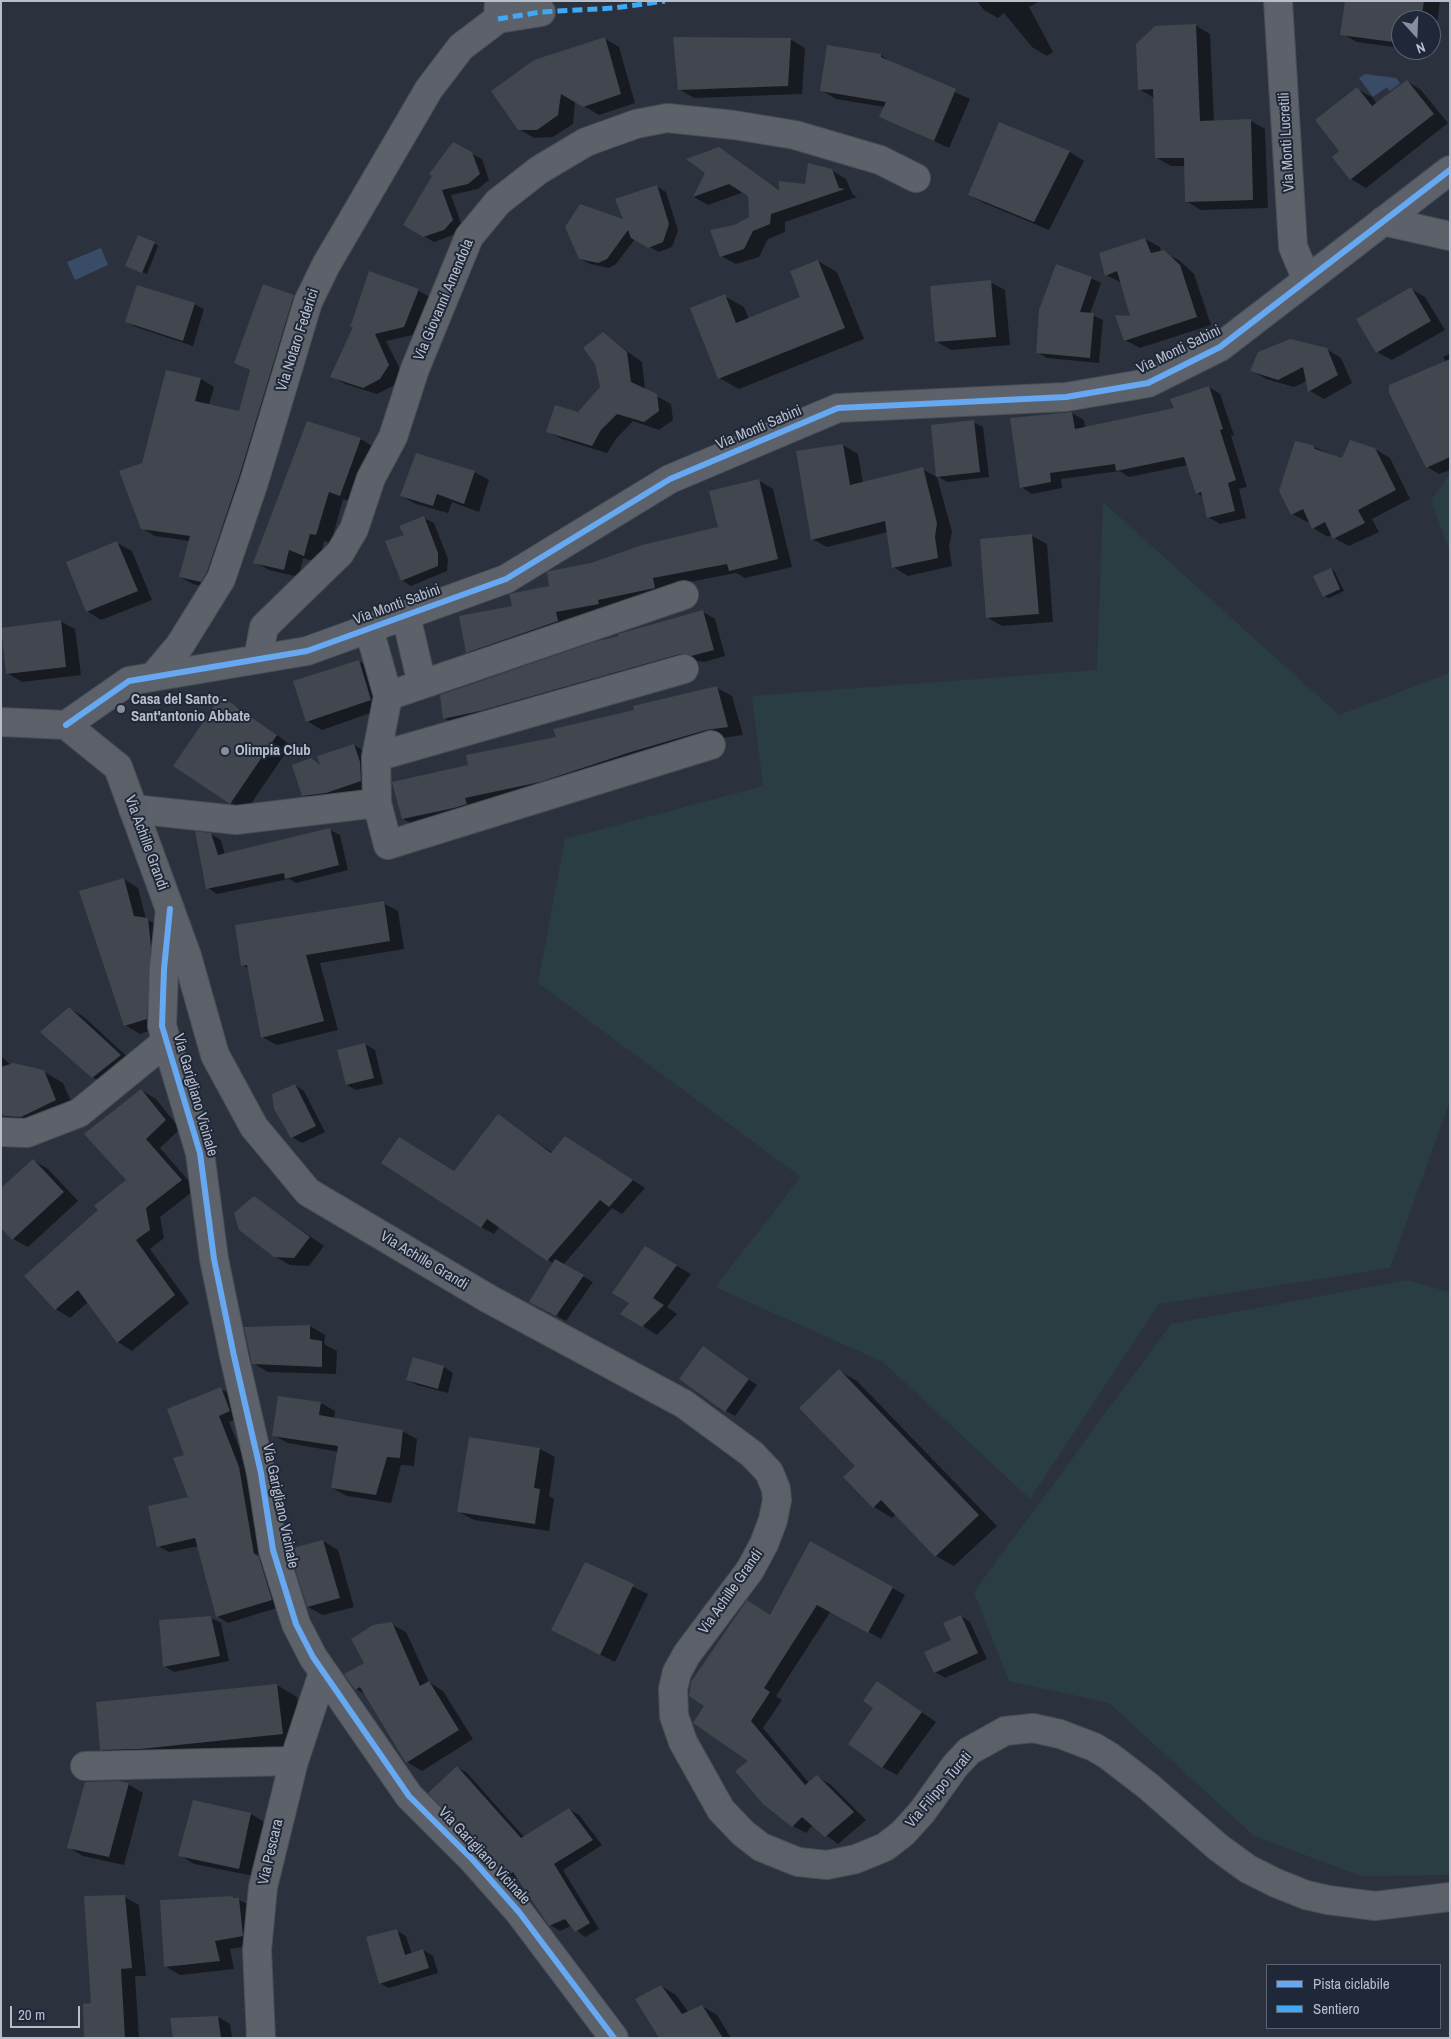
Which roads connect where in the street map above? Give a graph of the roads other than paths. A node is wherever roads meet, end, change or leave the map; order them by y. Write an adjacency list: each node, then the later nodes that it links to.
1 (1278, 1): 8 (street, Via Monti Lucretili)
2 (499, 10): 3 (street); 14 (street, Via Notaro Federici)
3 (541, 12)
4 (1450, 170): 6 (street, Via Monti Sabini)
5 (916, 178): 12 (street, Via Giovanni Amendola)
6 (1383, 221): 7 (street); 8 (street, Via Monti Sabini)
7 (1450, 236)
8 (1307, 280): 10 (street, Via Monti Sabini)
9 (684, 595): 15 (street)
10 (406, 616): 11 (street, Via Monti Sabini); 15 (street)
11 (369, 629): 12 (street, Via Monti Sabini); 16 (street)
12 (258, 660): 14 (street, Via Monti Sabini)
13 (684, 669): 20 (street)
14 (153, 677): 18 (street, Via Monti Sabini)
15 (422, 684): 16 (street)
16 (388, 696): 20 (street)
17 (1, 722): 18 (main road)
18 (66, 725): 22 (main road, Via Achille Grandi)
19 (711, 745): 21 (street)
20 (376, 756): 21 (street)
21 (377, 803): 22 (street)
22 (133, 808): 23 (main road, Via Achille Grandi)
23 (170, 909): 24 (street, Via Garigliano Vicinale); 27 (main road, Via Achille Grandi)
24 (167, 1041): 25 (street); 26 (street, Via Garigliano Vicinale)
25 (1, 1132)
26 (323, 1673): 28 (street, Via Pescara); 32 (street, Via Garigliano Vicinale)
27 (673, 1707): 30 (main road, Via Filippo Turati)
28 (294, 1761): 29 (street); 31 (street, Via Pescara)
29 (85, 1766)
30 (1450, 1897)
31 (261, 2038)
32 (614, 2038)

